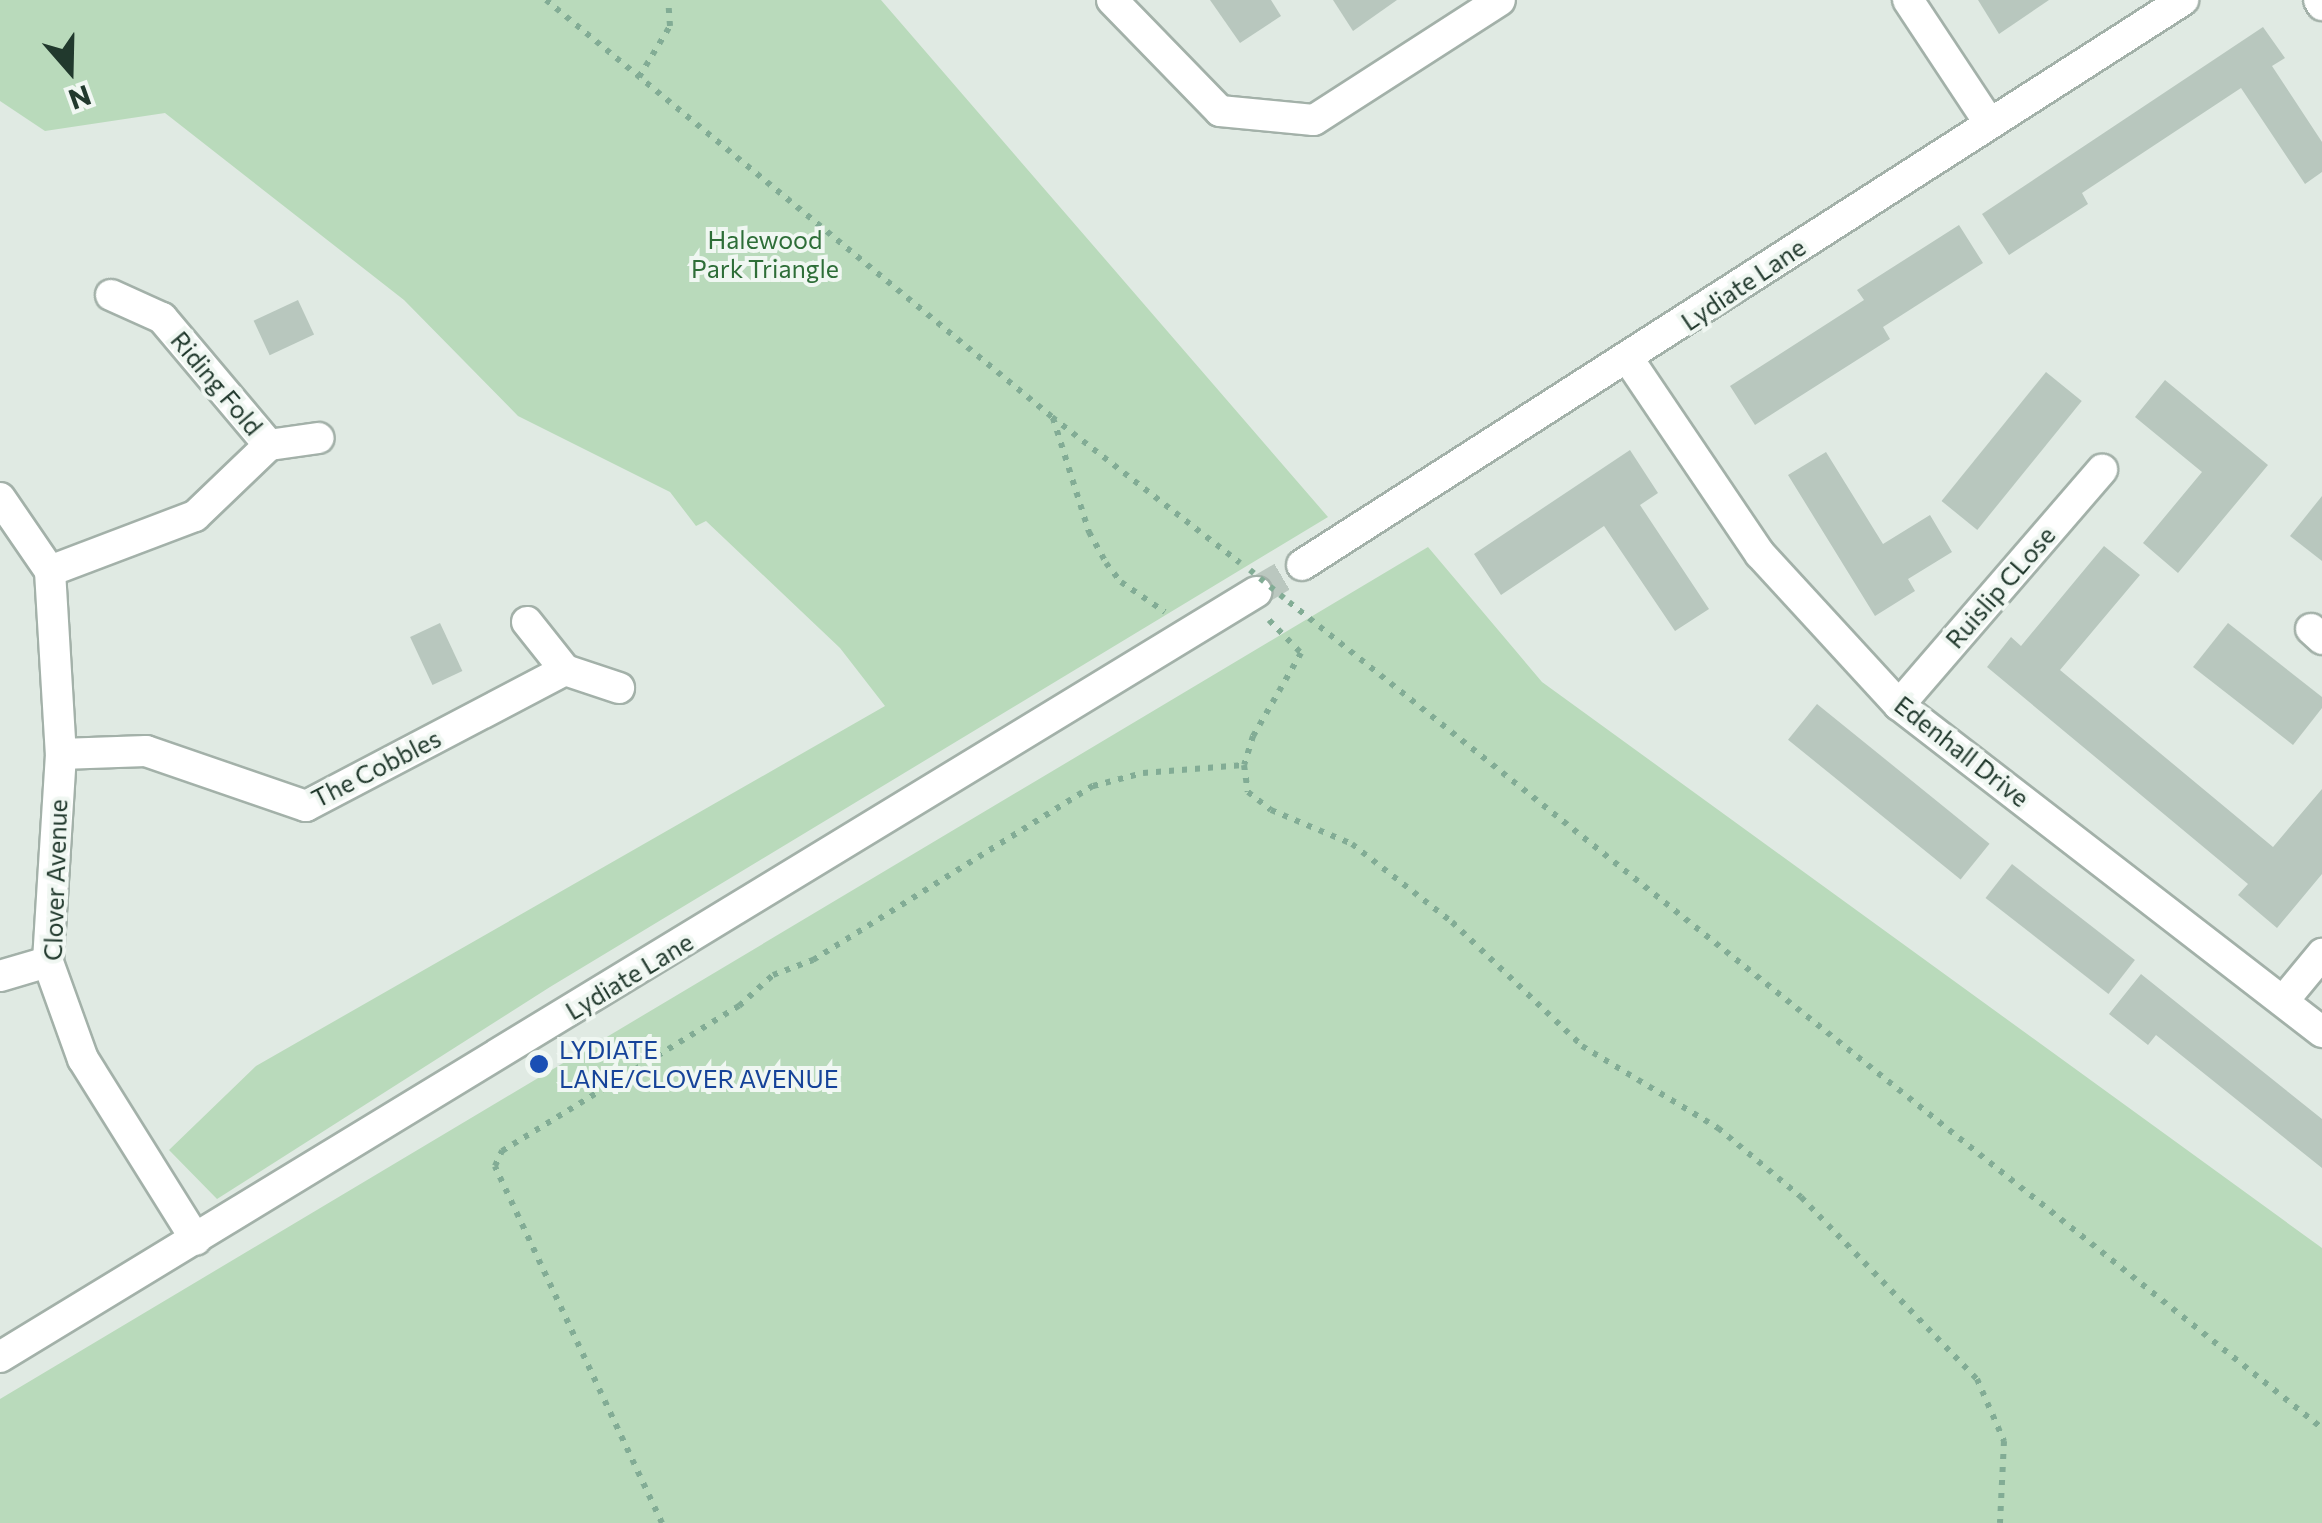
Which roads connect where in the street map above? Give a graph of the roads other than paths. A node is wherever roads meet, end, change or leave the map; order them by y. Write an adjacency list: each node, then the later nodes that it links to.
1 (1112, 0): 2 (street)
2 (1500, 0)
3 (1908, 0): 5 (street)
4 (2183, 0): 5 (street, Lydiate Lane)
5 (1988, 122): 7 (street, Lydiate Lane)
6 (111, 295): 9 (street, Riding Fold)
7 (1629, 360): 12 (street, Lydiate Lane); 18 (street, Edenhall Drive)
8 (319, 438): 9 (street, Riding Fold)
9 (269, 445): 13 (street, Riding Fold)
10 (2102, 470): 18 (street, Ruislip CLose)
11 (0, 498): 13 (street)
12 (1302, 564)
13 (50, 571): 19 (street, Clover Avenue)
14 (1251, 587): 25 (street, Lydiate Lane)
15 (527, 622): 16 (street)
16 (565, 670): 17 (street); 19 (street, The Cobbles)
17 (619, 688)
18 (1899, 705): 23 (street, Edenhall Drive)
19 (61, 754): 21 (street, Clover Avenue)
20 (2322, 954): 23 (street)
21 (48, 962): 22 (street); 25 (street, Clover Avenue)
22 (0, 976)
23 (2284, 1000): 24 (street, Edenhall Drive)
24 (2322, 1032)
25 (196, 1240): 26 (street, Lydiate Lane)
26 (0, 1357)

